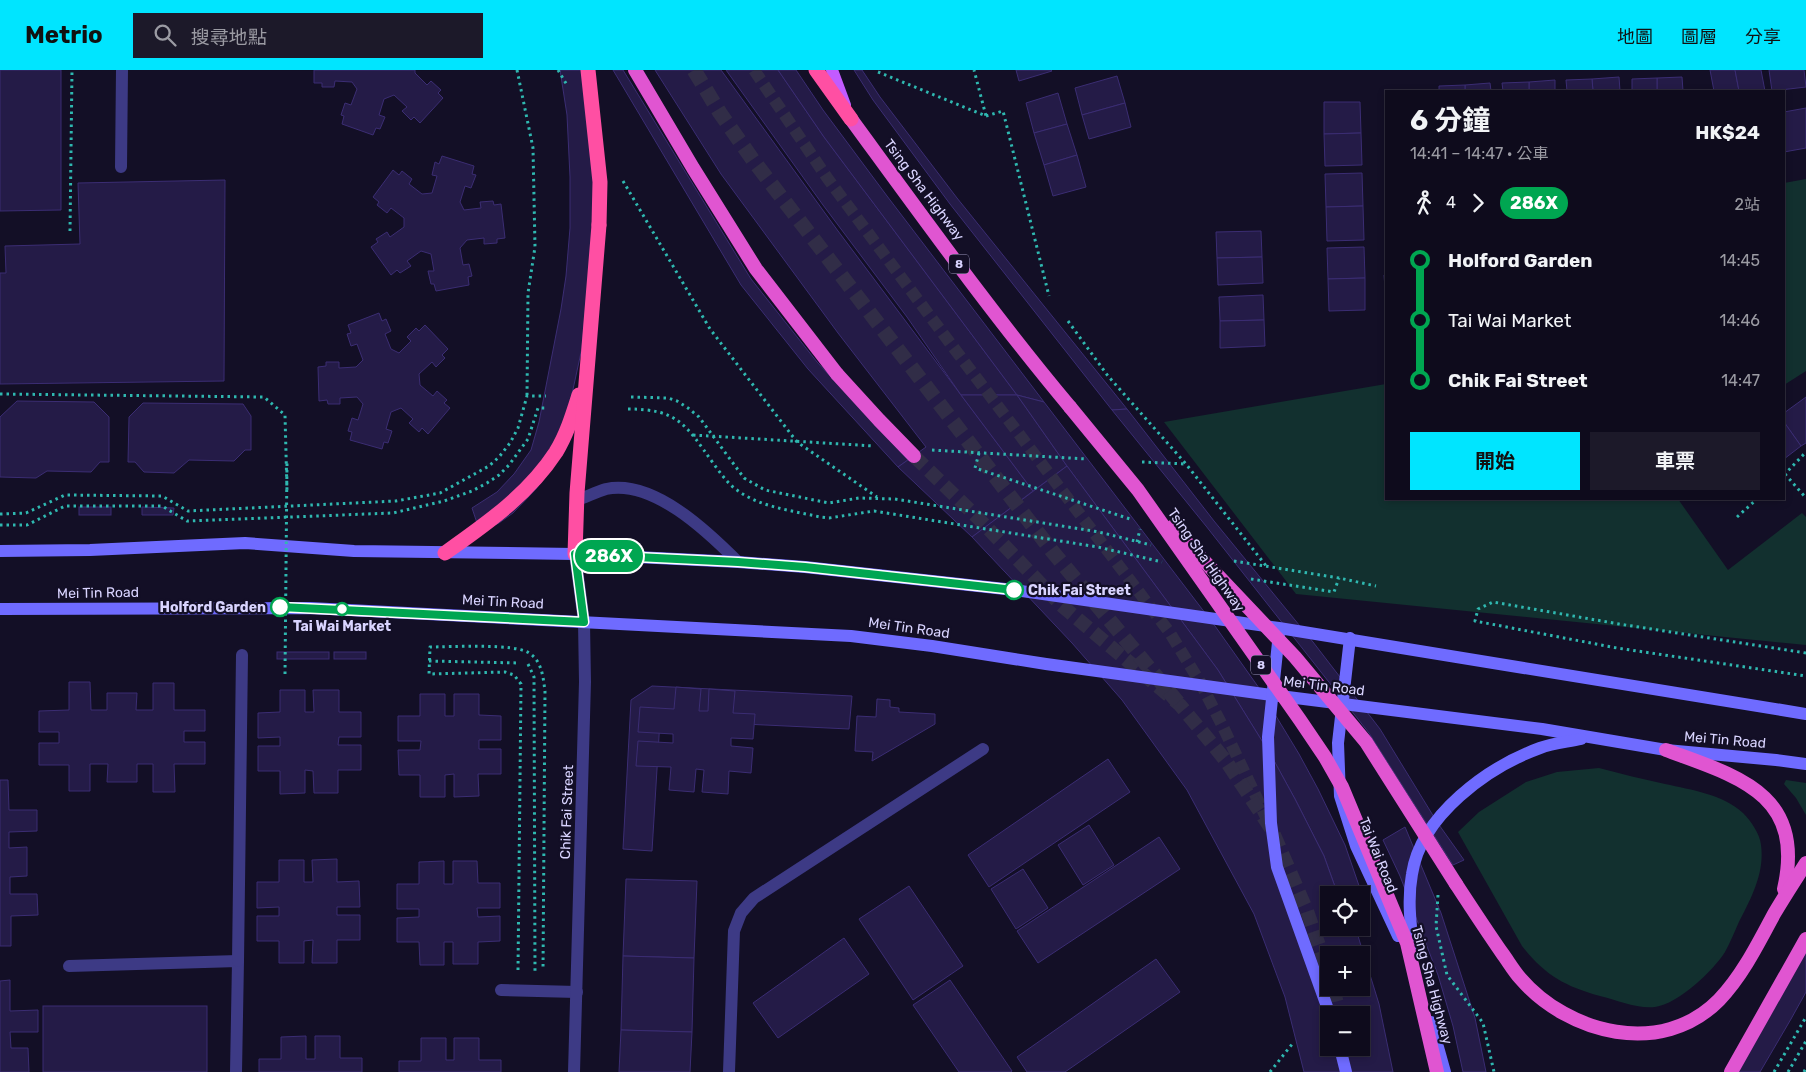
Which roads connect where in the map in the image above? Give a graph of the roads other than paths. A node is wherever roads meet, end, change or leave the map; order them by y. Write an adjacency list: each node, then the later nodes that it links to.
1 (122, 70): 7 (street)
2 (588, 70): 8 (highway, bridge)
3 (635, 70): 9 (highway, bridge)
4 (816, 70): 6 (highway, Tsing Sha Highway / 8)
5 (832, 70): 6 (main road, Tsing Sha Highway / 8)
6 (851, 119): 10 (highway, Tsing Sha Highway / 8, bridge)
7 (121, 167)
8 (587, 369): 11 (highway); 13 (highway)
9 (914, 456)
10 (1138, 490): 29 (highway, bridge); 42 (highway, Tsing Sha Highway / 8, bridge)
11 (577, 500): 14 (highway); 15 (street)
12 (0, 551): 13 (main road)
13 (445, 554): 14 (main road)
14 (575, 554): 15 (main road); 17 (street, Chik Fai Street)
15 (738, 562): 18 (main road)
16 (0, 609): 17 (main road, Mei Tin Road)
17 (584, 622): 21 (main road, Mei Tin Road); 35 (street, Chik Fai Street)
18 (1279, 628): 19 (main road); 21 (main road)
19 (1350, 638): 22 (main road, Tai Wai Road); 23 (main road)
20 (242, 655): 31 (street)
21 (1272, 695): 22 (main road, Mei Tin Road); 36 (main road)
22 (1342, 703): 24 (main road, Mei Tin Road); 33 (main road, Tai Wai Road)
23 (1806, 714)
24 (1586, 738): 26 (main road, Mei Tin Road); 33 (main road)
25 (983, 749): 40 (street)
26 (1666, 750): 27 (main road, Mei Tin Road); 29 (highway)
27 (1806, 764)
28 (1806, 862): 29 (highway)
29 (1777, 909)
30 (1806, 940): 44 (highway)
31 (238, 961): 32 (street); 38 (street)
32 (69, 966)
33 (1416, 974): 43 (main road, Tai Wai Road)
34 (501, 990): 35 (street)
35 (577, 992): 39 (street, Chik Fai Street)
36 (1327, 1006)
37 (1342, 1056): 41 (main road)
38 (236, 1072)
39 (574, 1072)
40 (730, 1072)
41 (1346, 1072)
42 (1437, 1072)
43 (1445, 1072)
44 (1731, 1072)

